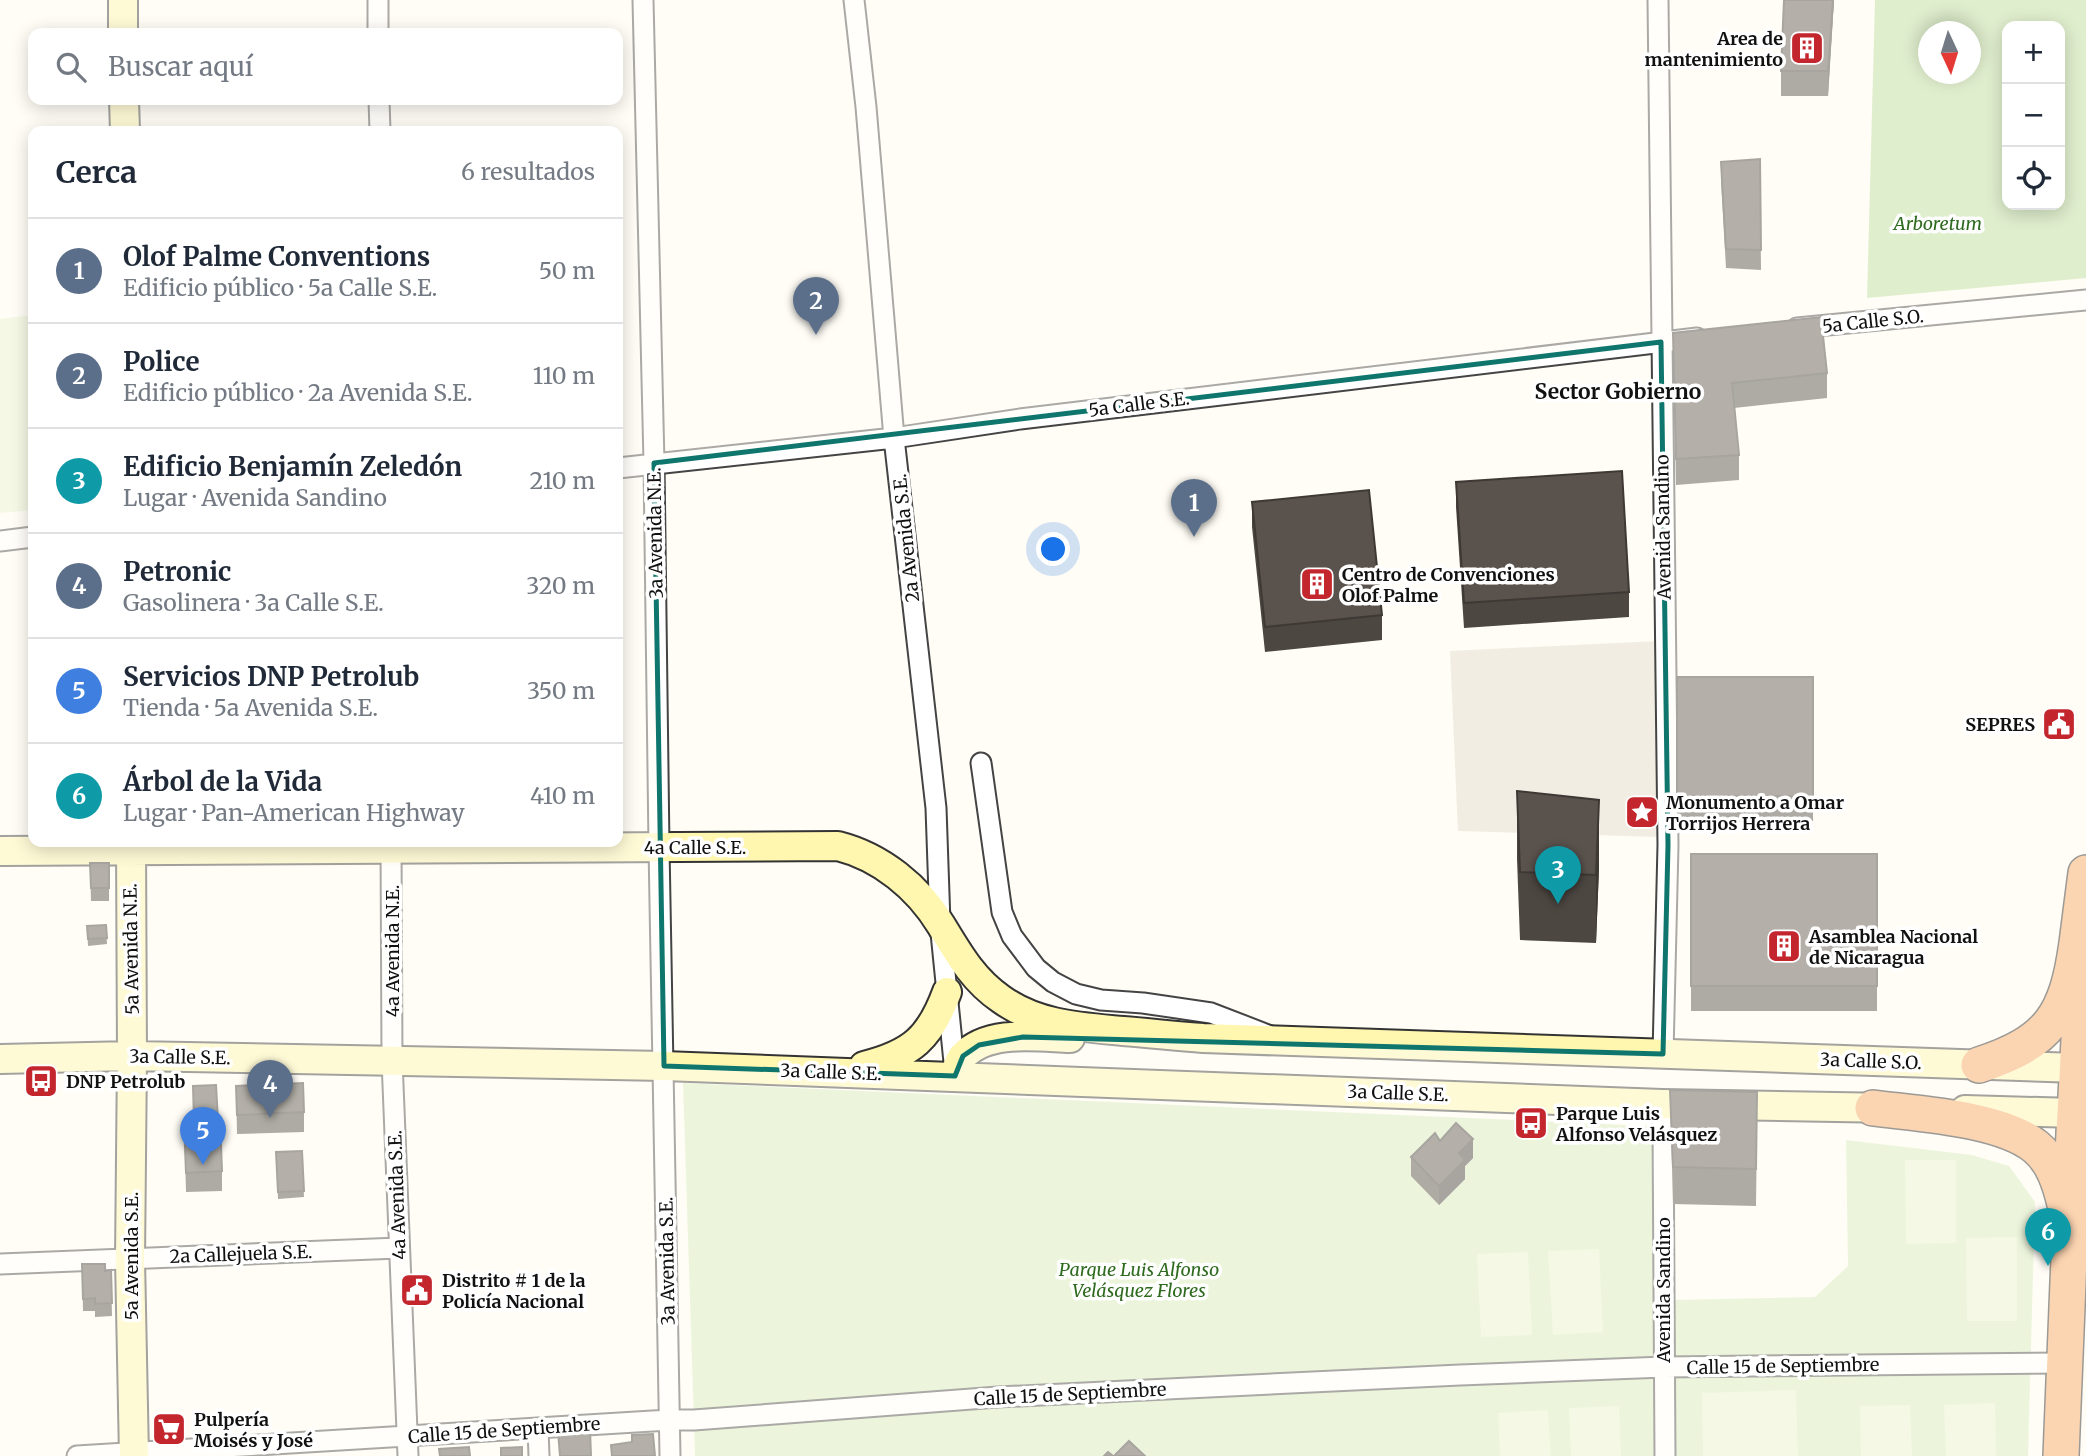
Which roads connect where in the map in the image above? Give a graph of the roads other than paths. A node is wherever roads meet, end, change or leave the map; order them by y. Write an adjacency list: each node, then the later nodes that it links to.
1 (123, 0): 6 (street)
2 (378, 0): 7 (street)
3 (643, 0): 17 (street, 3a Avenida N.E.)
4 (854, 0): 16 (street, 2a Avenida S.E.)
5 (1658, 0): 15 (street, Avenida Sandino)
6 (123, 28)
7 (378, 28)
8 (124, 105): 10 (street)
9 (379, 105): 11 (street)
10 (125, 126)
11 (380, 126)
12 (2086, 300): 13 (street, 5a Calle S.O.)
13 (1781, 330)
14 (1714, 337): 15 (street)
15 (1661, 342): 16 (street, 5a Calle S.E.); 34 (street, Avenida Sandino)
16 (894, 438): 17 (street, 5a Calle S.E.); 30 (street, 2a Avenida S.E.)
17 (654, 463): 18 (street, 5a Calle S.E.); 26 (street, 3a Avenida N.E.)
18 (623, 467)
19 (28, 538): 20 (street)
20 (0, 541)
21 (981, 763): 33 (street)
22 (105, 847): 27 (street, 4a Calle S.E.)
23 (131, 847): 35 (street, 5a Avenida N.E.)
24 (391, 847): 37 (street, 4a Avenida N.E.)
25 (623, 847): 26 (street, 4a Calle S.E.)
26 (659, 847): 30 (street, 4a Calle S.E.); 39 (street, 3a Avenida N.E.)
27 (0, 851)
28 (2086, 873): 38 (highway)
29 (2086, 909): 40 (highway)
30 (940, 923): 31 (street, 2a Avenida S.E.); 32 (street)
31 (947, 992): 41 (street); 42 (street, 2a Avenida S.E.)
32 (1203, 1038): 33 (street); 42 (street)
33 (1285, 1041): 34 (street)
34 (1663, 1054): 38 (street, 3a Calle S.O.)
35 (132, 1056): 36 (street, 3a Calle S.E.); 37 (street, 3a Calle S.E.); 48 (street, 5a Avenida S.E.)
36 (0, 1059)
37 (392, 1060): 39 (street, 3a Calle S.E.); 47 (street, 4a Avenida S.E.)
38 (1979, 1065): 40 (street, 3a Calle S.O.)
39 (664, 1066): 41 (street, 3a Calle S.E.); 52 (street, 3a Avenida S.E.)
40 (2082, 1068): 44 (highway)
41 (834, 1072): 42 (street, 3a Calle S.E.)
42 (955, 1076): 45 (street, 3a Calle S.E.)
43 (1873, 1108): 44 (street); 45 (street); 46 (highway)
44 (2081, 1113): 46 (highway)
45 (1662, 1114): 51 (street, Avenida Sandino)
46 (2070, 1239): 50 (highway)
47 (399, 1248): 48 (street, 2a Callejuela S.E.); 54 (street, 4a Avenida S.E.)
48 (130, 1259): 49 (street, 2a Callejuela S.E.); 55 (street, 5a Avenida S.E.)
49 (0, 1264)
50 (2064, 1363): 51 (street, Calle 15 de Septiembre); 61 (highway)
51 (1664, 1367): 52 (street, Calle 15 de Septiembre); 60 (street, Avenida Sandino)
52 (669, 1420): 53 (street, Calle 15 de Septiembre); 59 (street, 3a Avenida S.E.)
53 (538, 1428): 54 (street, Calle 15 de Septiembre); 58 (street)
54 (407, 1436): 55 (street, Calle 15 de Septiembre); 57 (street, 4a Avenida S.E.)
55 (134, 1455): 56 (street, Calle 15 de Septiembre)
56 (77, 1456)
57 (408, 1456)
58 (539, 1456)
59 (670, 1456)
60 (1665, 1456)
61 (2061, 1456)

